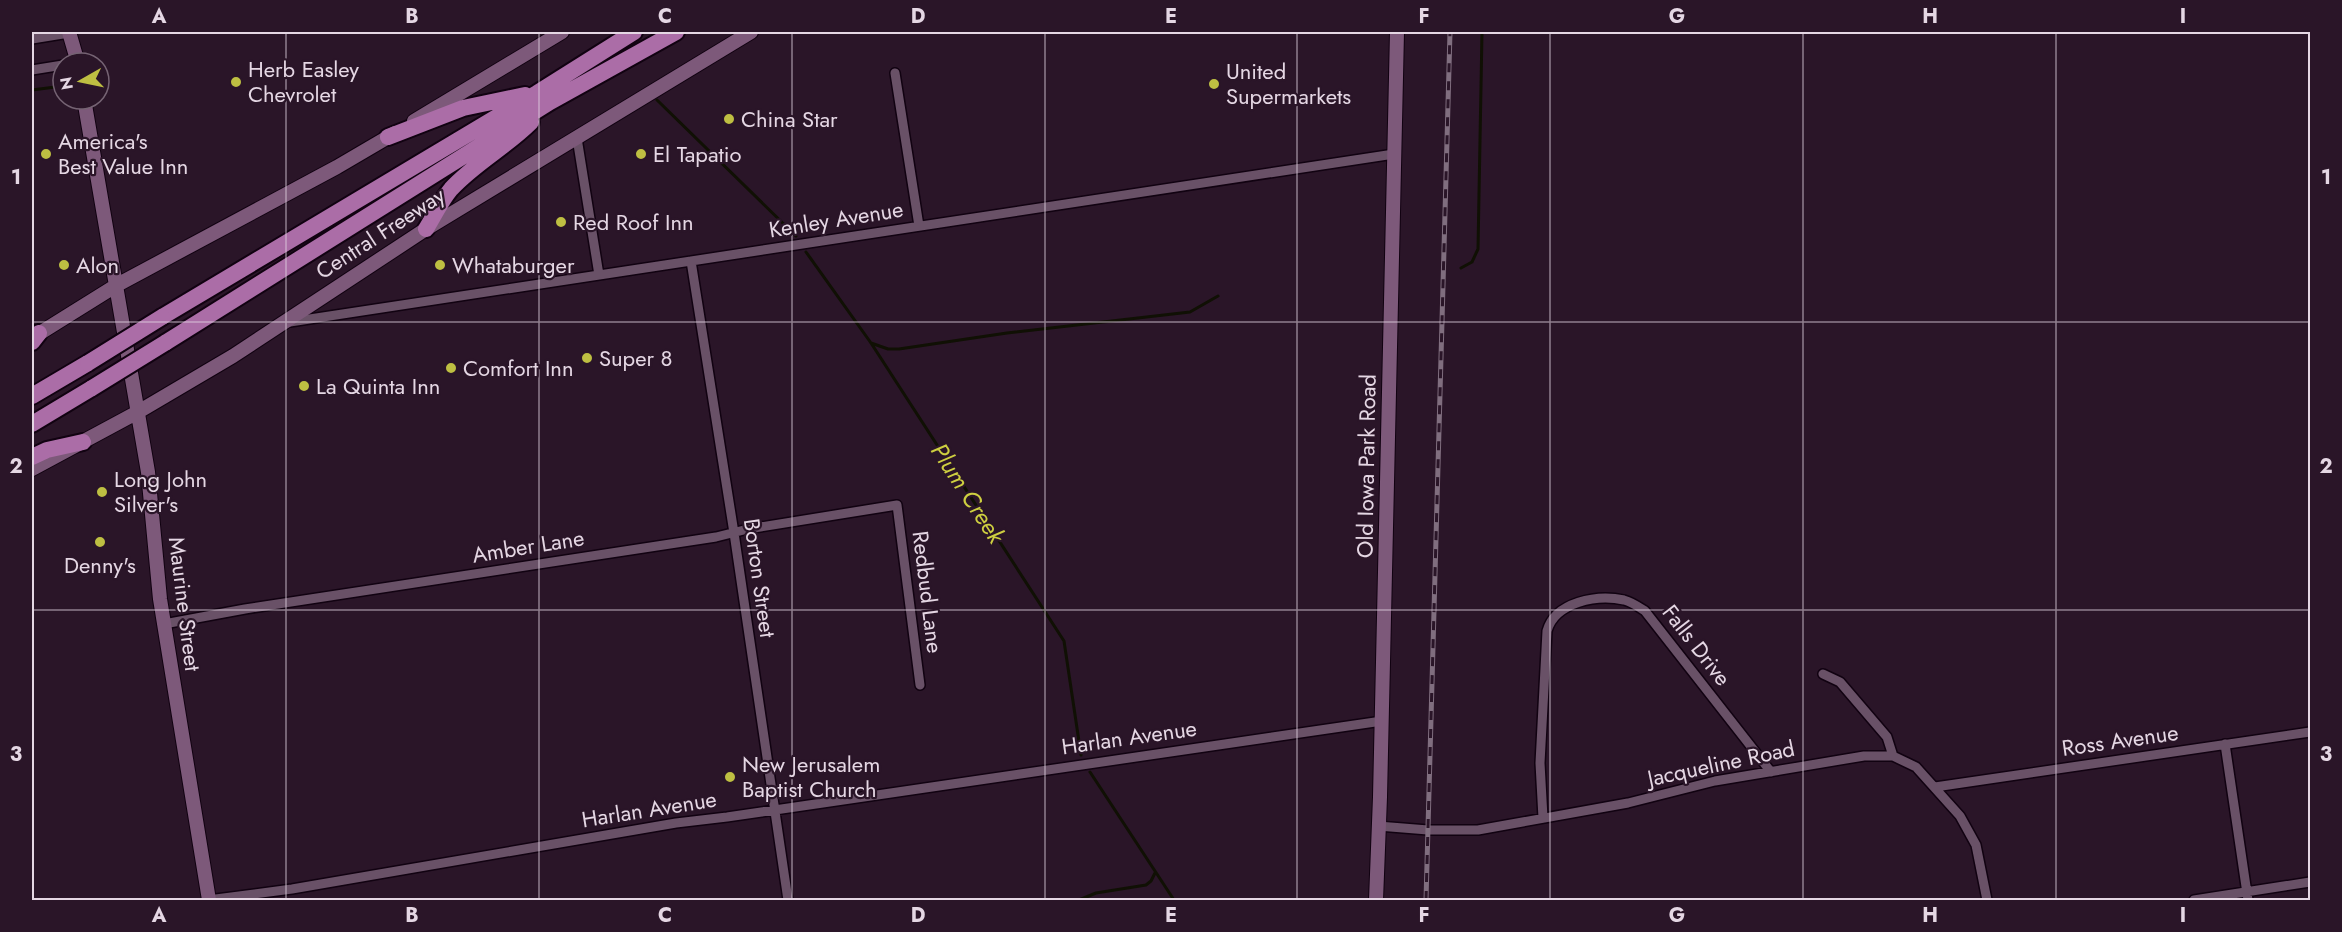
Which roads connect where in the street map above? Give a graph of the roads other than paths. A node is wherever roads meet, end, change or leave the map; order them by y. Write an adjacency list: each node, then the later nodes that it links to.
1 (69, 32): 7 (street); 8 (main road)
2 (562, 32): 14 (main road)
3 (634, 32): 12 (highway, Central Freeway)
4 (676, 32): 12 (highway, Central Freeway)
5 (751, 32): 15 (main road, Central Freeway)
6 (1397, 32): 16 (main road, Old Iowa Park Road)
7 (32, 39)
8 (74, 51)
9 (51, 67): 10 (street)
10 (32, 70)
11 (895, 73): 17 (street)
12 (544, 97): 14 (highway); 18 (highway); 24 (highway, Central Freeway, bridge); 26 (highway, Central Freeway, bridge)
13 (86, 111): 21 (main road, Maurine Street)
14 (388, 137): 21 (main road)
15 (577, 138): 18 (main road, Central Freeway); 20 (street)
16 (1394, 154): 17 (street, Kenley Avenue); 35 (main road, Old Iowa Park Road)
17 (919, 226): 19 (street, Kenley Avenue)
18 (426, 229): 22 (main road, Central Freeway)
19 (691, 261): 20 (street, Kenley Avenue); 31 (street, Borton Street)
20 (599, 275): 22 (street, Kenley Avenue)
21 (117, 285): 23 (main road); 25 (main road, Maurine Street)
22 (284, 322): 25 (main road, Central Freeway)
23 (34, 338)
24 (32, 396)
25 (138, 412): 27 (main road, Central Freeway); 32 (main road, Maurine Street)
26 (32, 424)
27 (83, 442): 28 (highway); 29 (main road, Central Freeway)
28 (32, 457)
29 (32, 469)
30 (897, 505): 31 (street, Amber Lane); 34 (street, Redbud Lane)
31 (734, 532): 32 (street, Amber Lane); 41 (street, Borton Street)
32 (164, 624): 46 (main road, Maurine Street)
33 (1823, 674): 38 (street)
34 (920, 685)
35 (1382, 721): 41 (street, Harlan Avenue); 43 (main road, Old Iowa Park Road)
36 (2310, 732): 37 (street, Ross Avenue)
37 (2225, 744): 40 (street, Ross Avenue); 45 (street)
38 (1893, 756): 39 (street, Jacqueline Road); 40 (street, Jacqueline Road)
39 (1771, 772): 42 (street, Jacqueline Road); 42 (street, Falls Drive)
40 (1935, 787): 49 (street, Jacqueline Road)
41 (775, 810): 46 (street, Harlan Avenue); 47 (street, Borton Street)
42 (1543, 818): 43 (street, Jacqueline Road)
43 (1378, 825): 48 (main road, Old Iowa Park Road)
44 (2310, 882): 45 (street)
45 (2247, 896): 50 (street)
46 (209, 900)
47 (788, 900)
48 (1376, 900)
49 (1987, 900)
50 (2194, 900)

